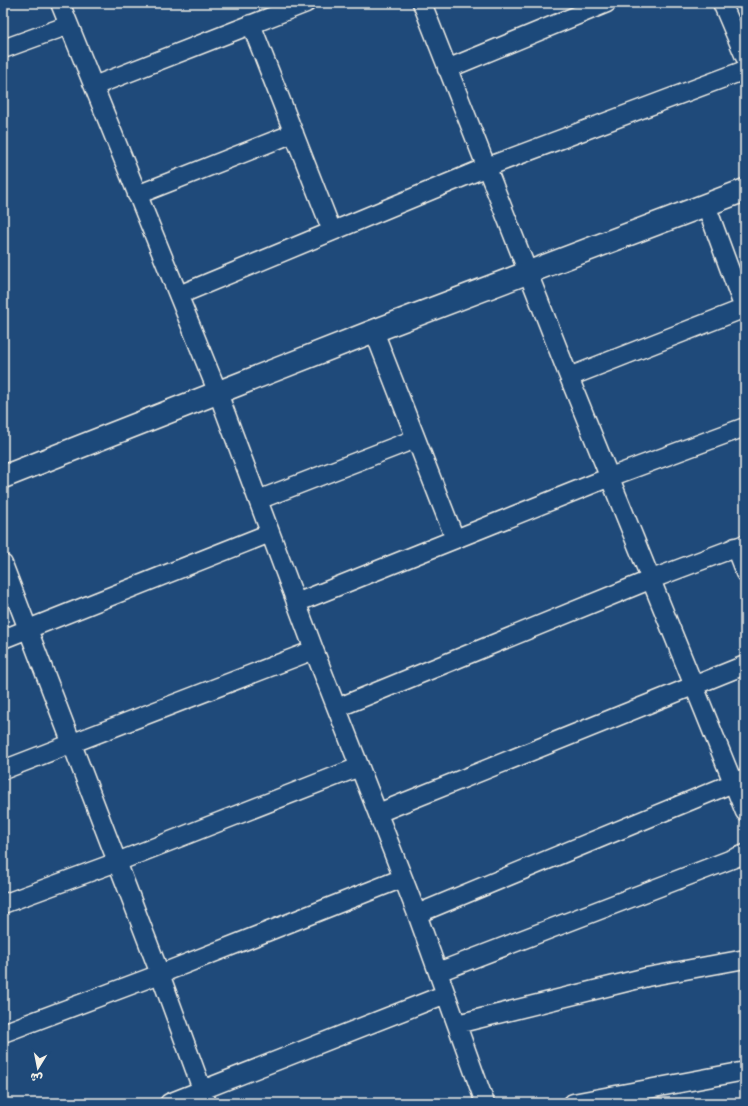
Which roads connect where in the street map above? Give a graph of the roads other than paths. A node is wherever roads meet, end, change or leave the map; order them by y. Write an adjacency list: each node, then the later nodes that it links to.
1 (60, 3): 7 (street)
2 (306, 3): 6 (street)
3 (422, 3): 10 (street)
4 (606, 3): 10 (street)
5 (722, 3): 9 (street)
6 (251, 24): 12 (street); 13 (street)
7 (69, 25): 8 (street); 12 (street)
8 (3, 49)
9 (745, 56)
10 (447, 69): 14 (street)
11 (745, 70): 14 (street)
12 (94, 86): 16 (street)
13 (294, 133): 16 (street); 18 (street)
14 (487, 167): 18 (street); 19 (street)
15 (745, 190): 17 (street)
16 (137, 195): 20 (street)
17 (706, 205): 19 (street); 21 (street)
18 (332, 231): 20 (street)
19 (527, 272): 22 (street); 23 (street)
20 (179, 295): 24 (street)
21 (745, 309): 23 (street)
22 (374, 331): 24 (street); 26 (street)
23 (569, 377): 28 (street)
24 (218, 393): 27 (street); 29 (street)
25 (745, 427): 28 (street)
26 (415, 439): 29 (street); 31 (street)
27 (3, 477)
28 (610, 477): 31 (street); 35 (street)
29 (258, 500): 30 (street)
30 (270, 533): 36 (street); 37 (street)
31 (455, 539): 36 (street)
32 (740, 545): 34 (street); 35 (street)
33 (3, 564): 37 (street)
34 (745, 572)
35 (652, 579): 41 (street); 42 (street)
36 (296, 602): 39 (street)
37 (28, 629): 38 (street); 43 (street)
38 (3, 639)
39 (314, 650): 42 (street); 43 (street)
40 (745, 664): 41 (street)
41 (694, 685): 46 (street); 48 (street)
42 (337, 708): 44 (street)
43 (72, 744): 45 (street); 50 (street)
44 (359, 767): 48 (street); 50 (street)
45 (3, 770)
46 (739, 780): 47 (street); 53 (street)
47 (745, 812)
48 (378, 813): 51 (street)
49 (745, 854): 55 (street)
50 (117, 862): 52 (street); 56 (street)
51 (403, 878): 53 (street); 56 (street)
52 (3, 904)
53 (417, 914): 55 (street)
54 (745, 959): 58 (street)
55 (438, 972): 57 (street)
56 (160, 974): 59 (street); 61 (street)
57 (446, 994): 58 (street); 61 (street)
58 (457, 1024): 63 (street)
59 (3, 1033)
60 (745, 1071): 64 (street)
61 (205, 1096): 62 (street)
62 (169, 1103)
63 (485, 1103)
64 (573, 1103)

